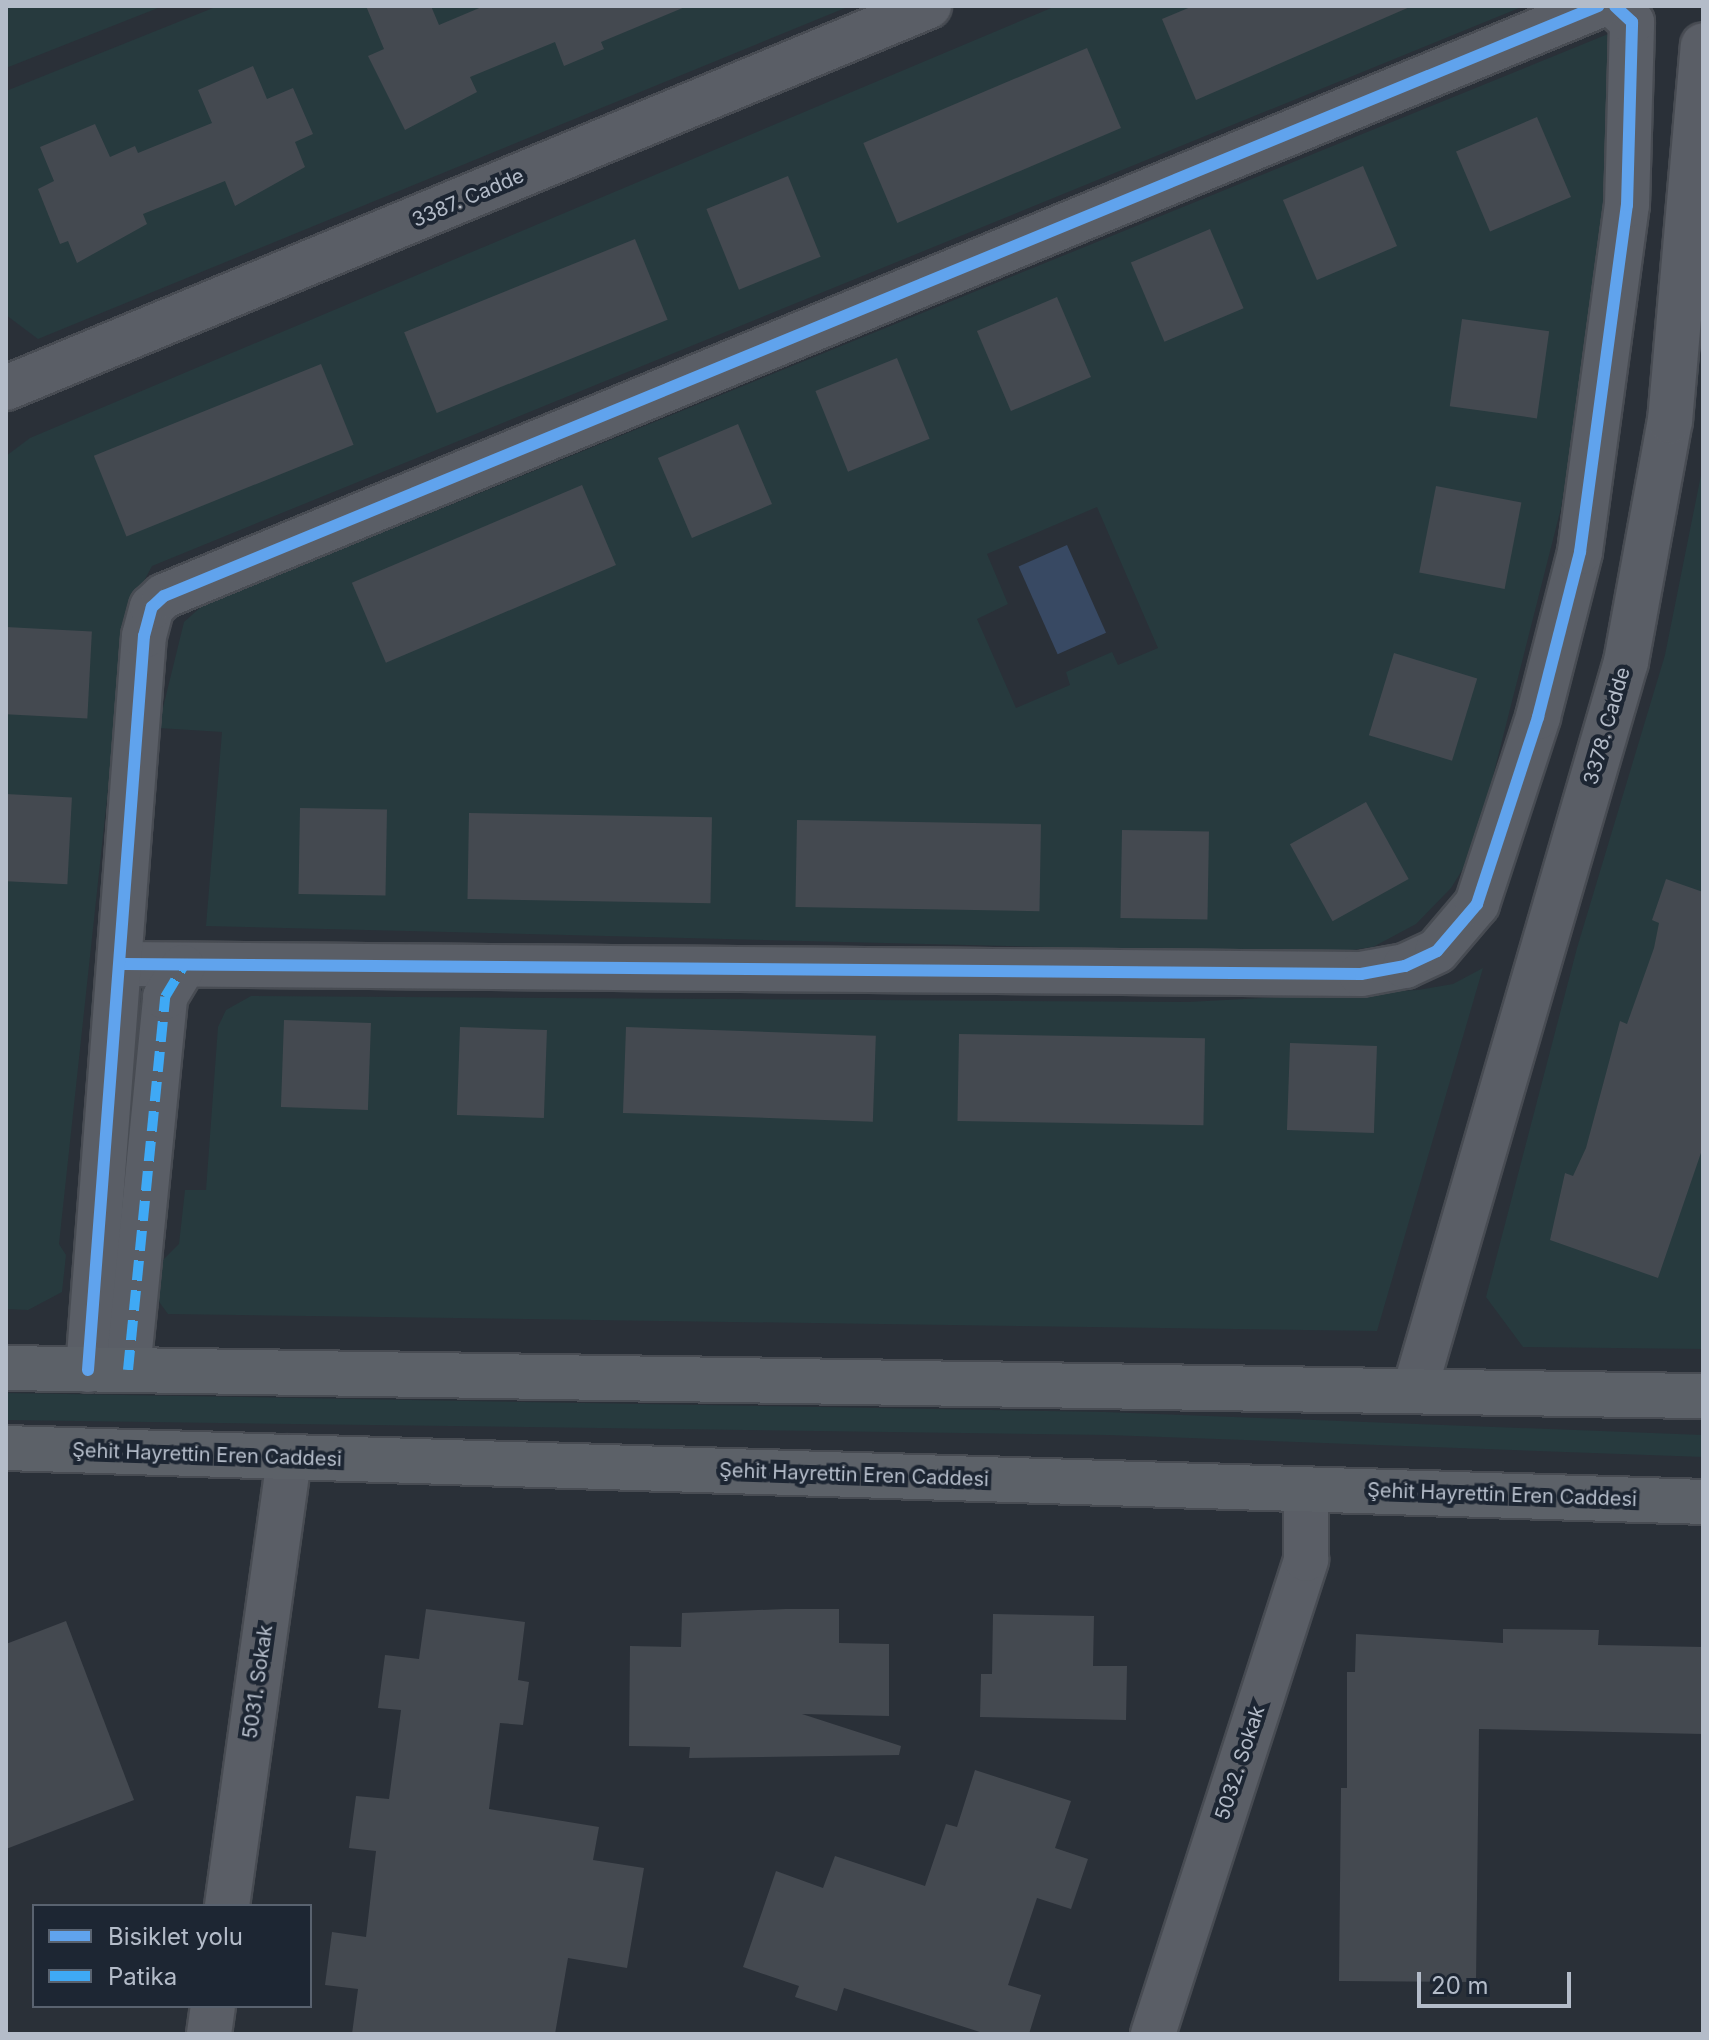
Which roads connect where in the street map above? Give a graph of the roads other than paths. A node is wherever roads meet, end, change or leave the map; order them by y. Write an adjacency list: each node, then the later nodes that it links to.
1 (929, 6): 5 (street, 3387. Cadde)
2 (1598, 6): 6 (street)
3 (1615, 6): 7 (street)
4 (1703, 45): 10 (street, 3378. Cadde)
5 (6, 388)
6 (124, 964): 7 (street); 9 (street)
7 (183, 967): 9 (street)
8 (6, 1368): 9 (main road)
9 (108, 1370): 10 (main road)
10 (1415, 1389): 11 (main road)
11 (1703, 1396)
12 (6, 1448): 13 (main road, Şehit Hayrettin Eren Caddesi)
13 (289, 1457): 14 (main road, Şehit Hayrettin Eren Caddesi); 16 (street, 5031. Sokak)
14 (1306, 1489): 15 (main road, Şehit Hayrettin Eren Caddesi); 19 (street, 5032. Sokak)
15 (1703, 1502)
16 (227, 1904)
17 (213, 2008): 18 (street)
18 (209, 2034)
19 (1153, 2034)

